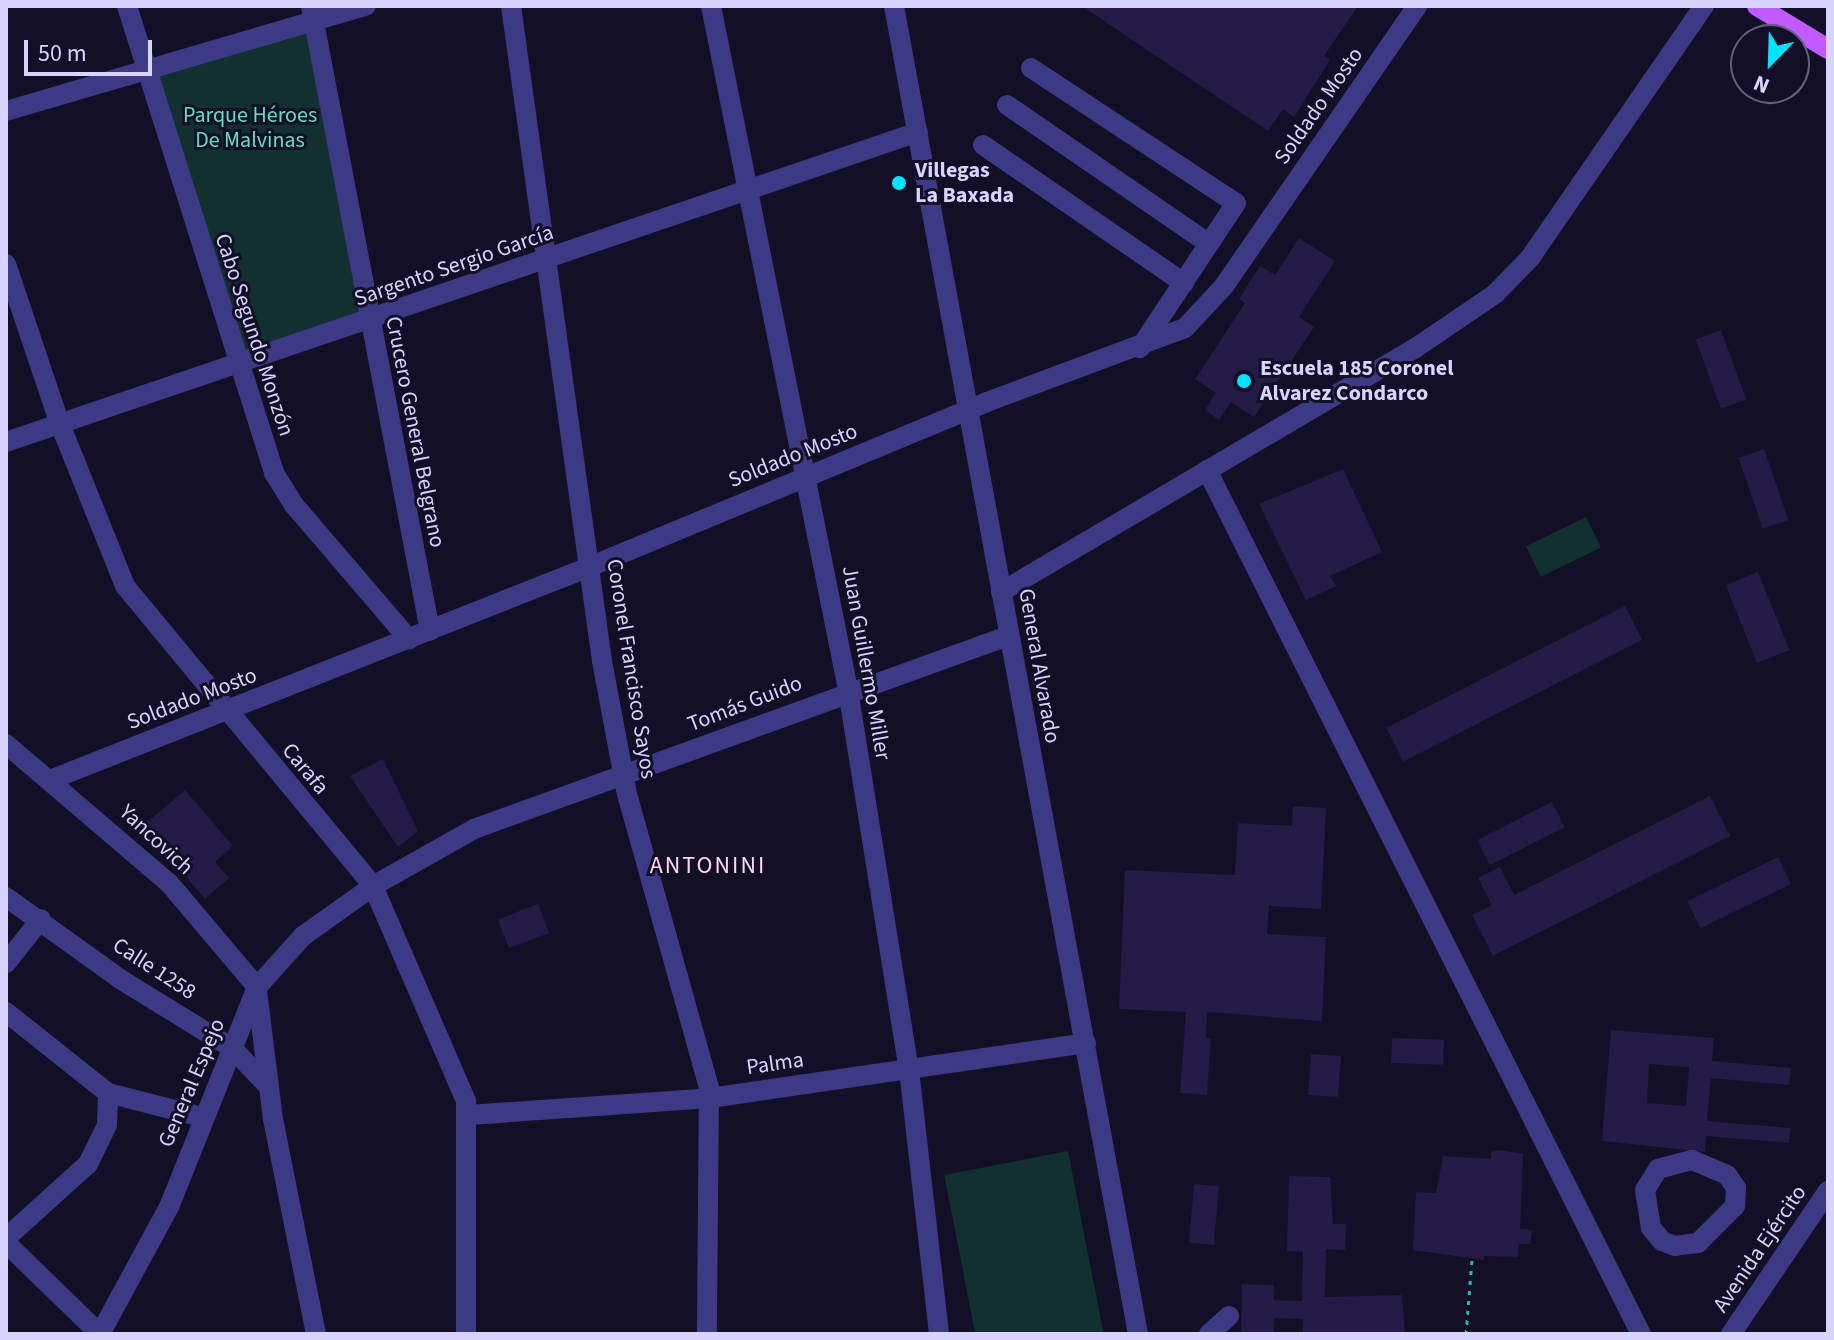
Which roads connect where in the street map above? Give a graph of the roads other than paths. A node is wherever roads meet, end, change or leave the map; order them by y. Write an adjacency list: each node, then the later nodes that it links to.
1 (127, 6): 12 (street, Cabo Segundo Monzón)
2 (366, 6): 9 (street)
3 (511, 6): 19 (street, Coronel Francisco Sayos)
4 (711, 6): 17 (street, Juan Guillermo Miller)
5 (894, 6): 15 (street, General Alvarado)
6 (1417, 6): 24 (street, Soldado Mosto)
7 (1704, 6): 30 (street)
8 (1757, 6): 10 (main road)
9 (312, 14): 12 (street); 23 (street, Crucero General Belgrano)
10 (1828, 49)
11 (1031, 68): 18 (street)
12 (147, 73): 14 (street); 26 (street, Cabo Segundo Monzón)
13 (1007, 105): 18 (street)
14 (6, 111)
15 (918, 132): 17 (street, Sargento Sergio García); 27 (street, General Alvarado)
16 (983, 145): 21 (street)
17 (750, 189): 19 (street, Sargento Sergio García); 31 (street, Juan Guillermo Miller)
18 (1209, 244): 21 (street)
19 (549, 257): 23 (street, Sargento Sergio García); 32 (street, Coronel Francisco Sayos)
20 (6, 264): 28 (street, Carafa)
21 (1184, 283): 22 (street)
22 (1169, 307): 24 (street); 25 (street)
23 (369, 321): 26 (street, Sargento Sergio García); 34 (street, Crucero General Belgrano)
24 (1185, 328): 25 (street, Soldado Mosto)
25 (1140, 348): 27 (street, Soldado Mosto)
26 (237, 368): 28 (street, Sargento Sergio García); 36 (street, Cabo Segundo Monzón)
27 (969, 411): 31 (street, Soldado Mosto); 33 (street, General Alvarado)
28 (60, 424): 29 (street, Sargento Sergio García); 38 (street, Carafa)
29 (6, 442)
30 (1207, 470): 33 (street); 67 (street)
31 (807, 475): 32 (street, Soldado Mosto); 37 (street, Juan Guillermo Miller)
32 (589, 567): 34 (street, Soldado Mosto); 40 (street, Coronel Francisco Sayos)
33 (1001, 592): 35 (street, General Alvarado)
34 (430, 631): 36 (street, Soldado Mosto)
35 (1008, 636): 37 (street, Tomás Guido); 48 (street, General Alvarado)
36 (409, 639): 38 (street, Soldado Mosto)
37 (848, 690): 40 (street, Tomás Guido); 50 (street, Juan Guillermo Miller)
38 (225, 712): 41 (street, Soldado Mosto); 42 (street, Carafa)
39 (6, 744): 41 (street, Yancovich)
40 (623, 775): 42 (street, Tomás Guido); 53 (street, Coronel Francisco Sayos)
41 (50, 780): 46 (street, Yancovich)
42 (373, 886): 46 (street, General Espejo); 54 (street, Carafa)
43 (6, 897): 44 (street, Calle 1258)
44 (41, 919): 45 (street); 49 (street, Calle 1258)
45 (6, 963)
46 (257, 987): 49 (street, General Espejo); 51 (street)
47 (6, 1012): 52 (street)
48 (1086, 1043): 50 (street, Palma); 65 (street, General Alvarado)
49 (232, 1048): 51 (street, Calle 1258); 55 (street, General Espejo)
50 (909, 1070): 53 (street, Palma); 64 (street, Juan Guillermo Miller)
51 (269, 1087): 61 (street)
52 (108, 1093): 55 (street); 57 (street)
53 (710, 1098): 54 (street, Palma); 63 (street, Coronel Francisco Sayos)
54 (469, 1115): 62 (street, Carafa)
55 (202, 1117): 60 (street, General Espejo)
56 (1828, 1191): 68 (street, Avenida Ejército)
57 (6, 1241): 60 (street)
58 (1686, 1246): 58 (street)
59 (1229, 1316): 66 (street)
60 (100, 1334)
61 (316, 1334)
62 (466, 1334)
63 (707, 1334)
64 (939, 1334)
65 (1138, 1334)
66 (1209, 1334)
67 (1641, 1334)
68 (1731, 1334)

